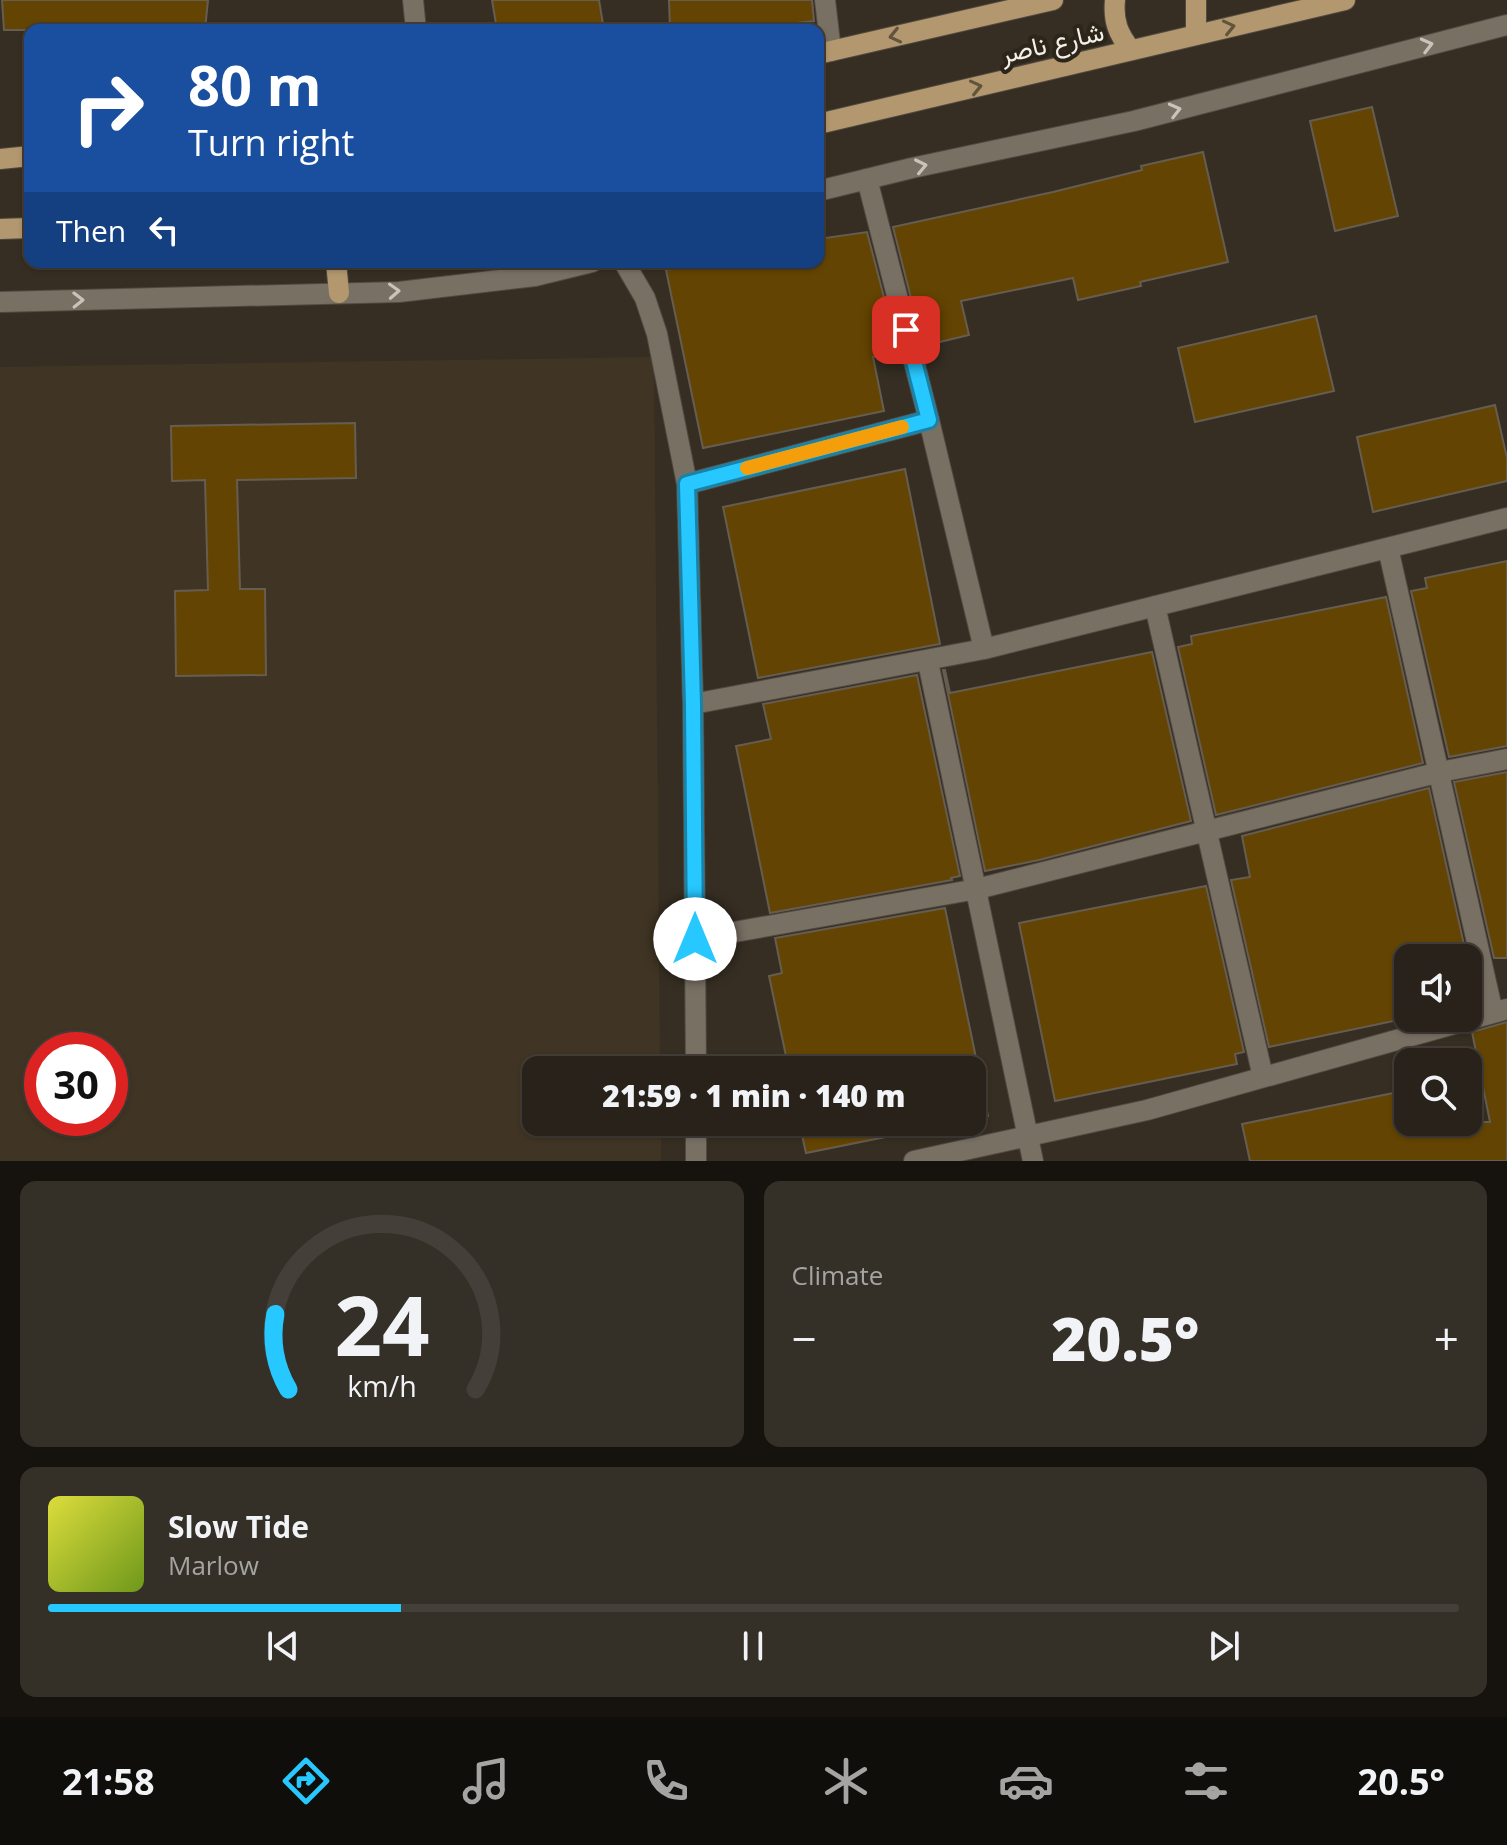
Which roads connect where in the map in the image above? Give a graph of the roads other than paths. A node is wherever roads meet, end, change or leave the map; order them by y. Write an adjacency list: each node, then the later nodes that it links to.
1 (413, 0): 7 (street)
2 (825, 0): 11 (street)
3 (1053, 0): 11 (main road, شارع ناصر, one-way to 11)
4 (1115, 0): 10 (main road)
5 (1196, 0): 9 (main road)
6 (1345, 0): 9 (main road, شارع ناصر, one-way to 6)
7 (415, 24)
8 (1507, 25): 15 (street, one-way to 8)
9 (1196, 35): 10 (main road, شارع ناصر)
10 (1131, 50): 12 (main road, شارع ناصر, one-way to 10)
11 (824, 52)
12 (824, 123)
13 (24, 157): 14 (main road)
14 (0, 159)
15 (867, 179): 16 (street); 24 (street)
16 (824, 190)
17 (24, 228): 18 (main road)
18 (0, 229)
19 (337, 268): 22 (main road)
20 (568, 268): 22 (street, one-way to 20)
21 (628, 268): 25 (street)
22 (339, 293): 23 (street, one-way to 22)
23 (0, 302)
24 (929, 420): 25 (street); 29 (street)
25 (687, 484): 31 (street)
26 (1507, 518): 27 (street)
27 (1388, 548): 28 (street); 33 (street)
28 (1155, 606): 29 (street); 34 (street)
29 (984, 649): 30 (street)
30 (928, 662): 31 (street); 35 (street)
31 (693, 704): 36 (street)
32 (1507, 759): 33 (street)
33 (1440, 772): 34 (street); 37 (street)
34 (1205, 830): 35 (street); 39 (street)
35 (977, 889): 36 (street); 41 (street)
36 (695, 939): 38 (street)
37 (1500, 1011): 39 (street)
38 (696, 1056)
39 (1263, 1077): 41 (street)
40 (696, 1136): 42 (street)
41 (1029, 1137): 43 (street); 44 (street)
42 (696, 1161)
43 (914, 1161)
44 (1033, 1161)

